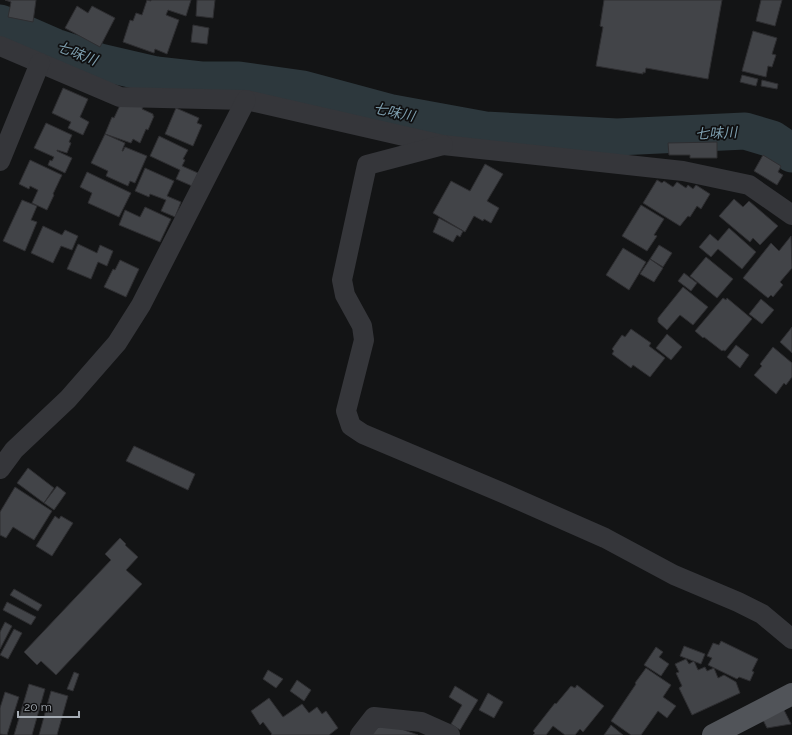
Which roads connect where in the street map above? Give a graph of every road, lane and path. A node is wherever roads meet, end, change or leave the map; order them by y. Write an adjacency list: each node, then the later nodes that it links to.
1 (0, 46): 2 (street)
2 (40, 63): 3 (street); 5 (street)
3 (246, 100): 4 (street); 7 (street)
4 (443, 145): 6 (street); 8 (street)
5 (0, 161)
6 (792, 216)
7 (0, 469)
8 (792, 639)
9 (792, 694): 12 (main road)
10 (360, 735): 11 (street)
11 (450, 735)
12 (713, 735)

